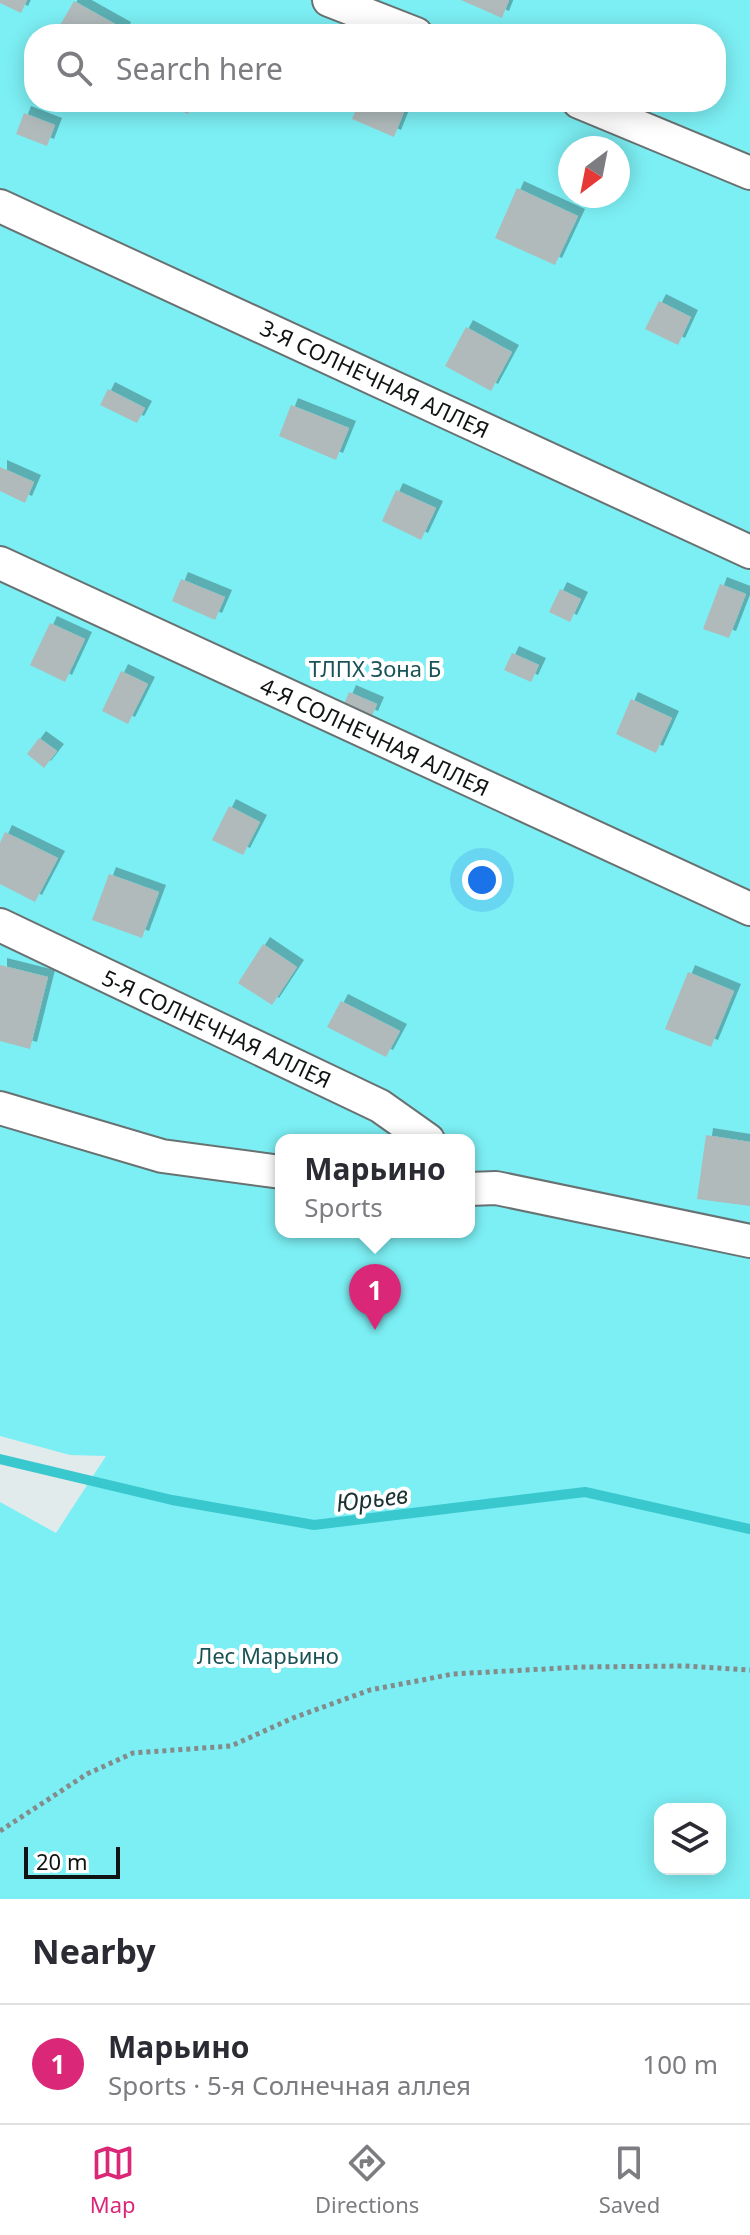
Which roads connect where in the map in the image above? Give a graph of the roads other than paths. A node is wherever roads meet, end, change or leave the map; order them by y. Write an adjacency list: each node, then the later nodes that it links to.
1 (329, 0): 2 (street)
2 (390, 24)
3 (603, 112): 4 (street)
4 (750, 173)
5 (0, 206): 6 (street, 3-Я СОЛНЕЧНАЯ АЛЛЕЯ)
6 (750, 552)
7 (0, 563): 8 (street, 4-Я СОЛНЕЧНАЯ АЛЛЕЯ)
8 (750, 909)
9 (0, 925): 11 (street, 5-Я СОЛНЕЧНАЯ АЛЛЕЯ)
10 (0, 1108): 12 (street)
11 (420, 1134)
12 (275, 1171)
13 (483, 1189): 14 (street)
14 (750, 1241)

